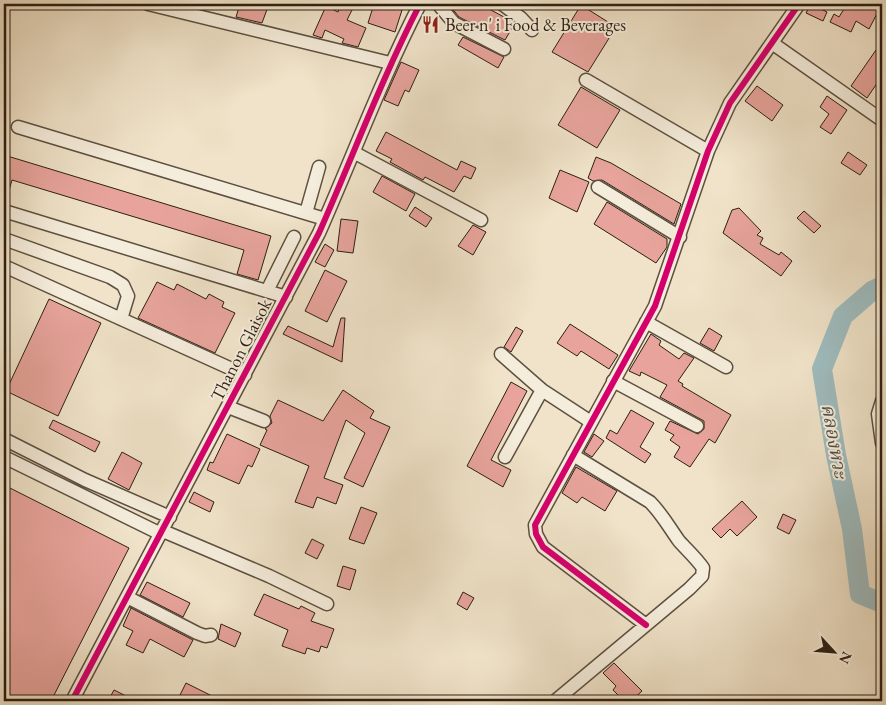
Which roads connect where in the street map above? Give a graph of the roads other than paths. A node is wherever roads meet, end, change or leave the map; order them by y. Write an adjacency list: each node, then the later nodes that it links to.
1 (148, 4): 9 (street)
2 (420, 4): 9 (street, Thanon Glaisok)
3 (438, 4): 8 (street)
4 (502, 4): 6 (street)
5 (799, 4): 7 (street)
6 (532, 30)
7 (772, 43): 11 (street); 13 (street)
8 (504, 49)
9 (390, 63): 14 (street, Thanon Glaisok)
10 (586, 80): 13 (street)
11 (882, 120)
12 (18, 127): 18 (street)
13 (708, 150): 22 (street)
14 (355, 153): 19 (street, Thanon Glaisok); 20 (street)
15 (319, 167): 18 (street)
16 (598, 187): 22 (street)
17 (4, 211): 25 (street)
18 (306, 214): 19 (street)
19 (325, 219): 26 (street, Thanon Glaisok)
20 (481, 220)
21 (294, 237): 25 (street)
22 (680, 237): 28 (street)
23 (4, 239): 27 (street)
24 (4, 266): 27 (street)
25 (267, 291): 26 (street)
26 (286, 297): 31 (street, Thanon Glaisok)
27 (121, 319): 31 (street)
28 (646, 322): 30 (street); 32 (street)
29 (501, 354): 33 (street)
30 (726, 367)
31 (245, 375): 35 (street, Thanon Glaisok)
32 (613, 381): 37 (street); 38 (street)
33 (542, 390): 37 (street); 42 (street)
34 (882, 401): 40 (street)
35 (228, 407): 36 (street); 44 (street, Thanon Glaisok)
36 (264, 421)
37 (591, 422): 41 (street)
38 (697, 426)
39 (4, 438): 44 (street)
40 (882, 443)
41 (573, 455): 48 (street); 48 (street)
42 (505, 457)
43 (4, 458): 45 (street)
44 (170, 517): 45 (street, Thanon Glaisok)
45 (162, 532): 46 (street, Thanon Glaisok); 47 (street)
46 (127, 597): 49 (street); 50 (street, Thanon Glaisok)
47 (327, 604)
48 (646, 625): 51 (street)
49 (211, 635)
50 (72, 701)
51 (555, 701)

